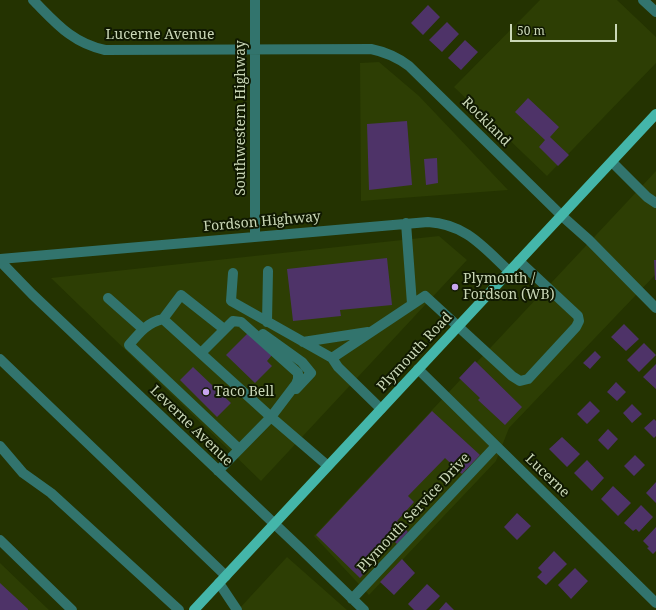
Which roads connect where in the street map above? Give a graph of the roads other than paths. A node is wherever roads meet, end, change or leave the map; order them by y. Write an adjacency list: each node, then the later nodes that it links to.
1 (33, 0): 5 (street, Lucerne Avenue)
2 (255, 0): 5 (street, Southwestern Highway)
3 (643, 0): 4 (street)
4 (656, 12)
5 (255, 49): 9 (street, Rockland); 11 (street, Southwestern Highway)
6 (656, 114): 7 (main road, Plymouth Road)
7 (612, 162): 8 (street); 9 (main road, Plymouth Road)
8 (656, 203)
9 (562, 216): 13 (main road, Plymouth Road); 19 (street, Rockland)
10 (406, 223): 11 (street, Fordson Highway); 15 (street, Fordson Highway); 18 (street)
11 (255, 236): 12 (street, Fordson Highway)
12 (0, 260): 38 (street, Leverne Avenue)
13 (519, 261): 15 (main road, Plymouth Road); 22 (street)
14 (268, 271): 21 (street)
15 (509, 271): 22 (main road, Plymouth Road)
16 (233, 273): 21 (street)
17 (108, 298): 24 (street)
18 (412, 304): 22 (street); 25 (street)
19 (656, 308)
20 (164, 318): 23 (street); 24 (street); 27 (street)
21 (267, 322): 26 (street)
22 (458, 326): 30 (main road, Plymouth Road)
23 (227, 327): 27 (street); 31 (street); 31 (street)
24 (143, 330): 36 (street)
25 (372, 331): 26 (street); 28 (street)
26 (303, 342): 28 (street)
27 (200, 352): 33 (street)
28 (332, 358): 32 (street)
29 (0, 359): 41 (street)
30 (418, 369): 32 (main road, Plymouth Road); 35 (street, Lucerne)
31 (286, 397): 33 (street)
32 (381, 409): 37 (main road, Plymouth Road)
33 (271, 417): 36 (street); 37 (street)
34 (0, 446): 45 (street)
35 (496, 446): 42 (street, Plymouth Service Drive); 43 (street, Lucerne)
36 (239, 449): 38 (street)
37 (328, 466): 39 (main road, Plymouth Road)
38 (218, 471): 39 (street, Leverne Avenue)
39 (274, 524): 41 (main road, Plymouth Road); 42 (street, Leverne Avenue)
40 (0, 540): 44 (street)
41 (223, 579): 46 (main road, Plymouth Road); 47 (street)
42 (352, 599): 48 (street, Leverne Avenue)
43 (656, 603)
44 (72, 610)
45 (179, 610)
46 (194, 610)
47 (237, 610)
48 (364, 610)

